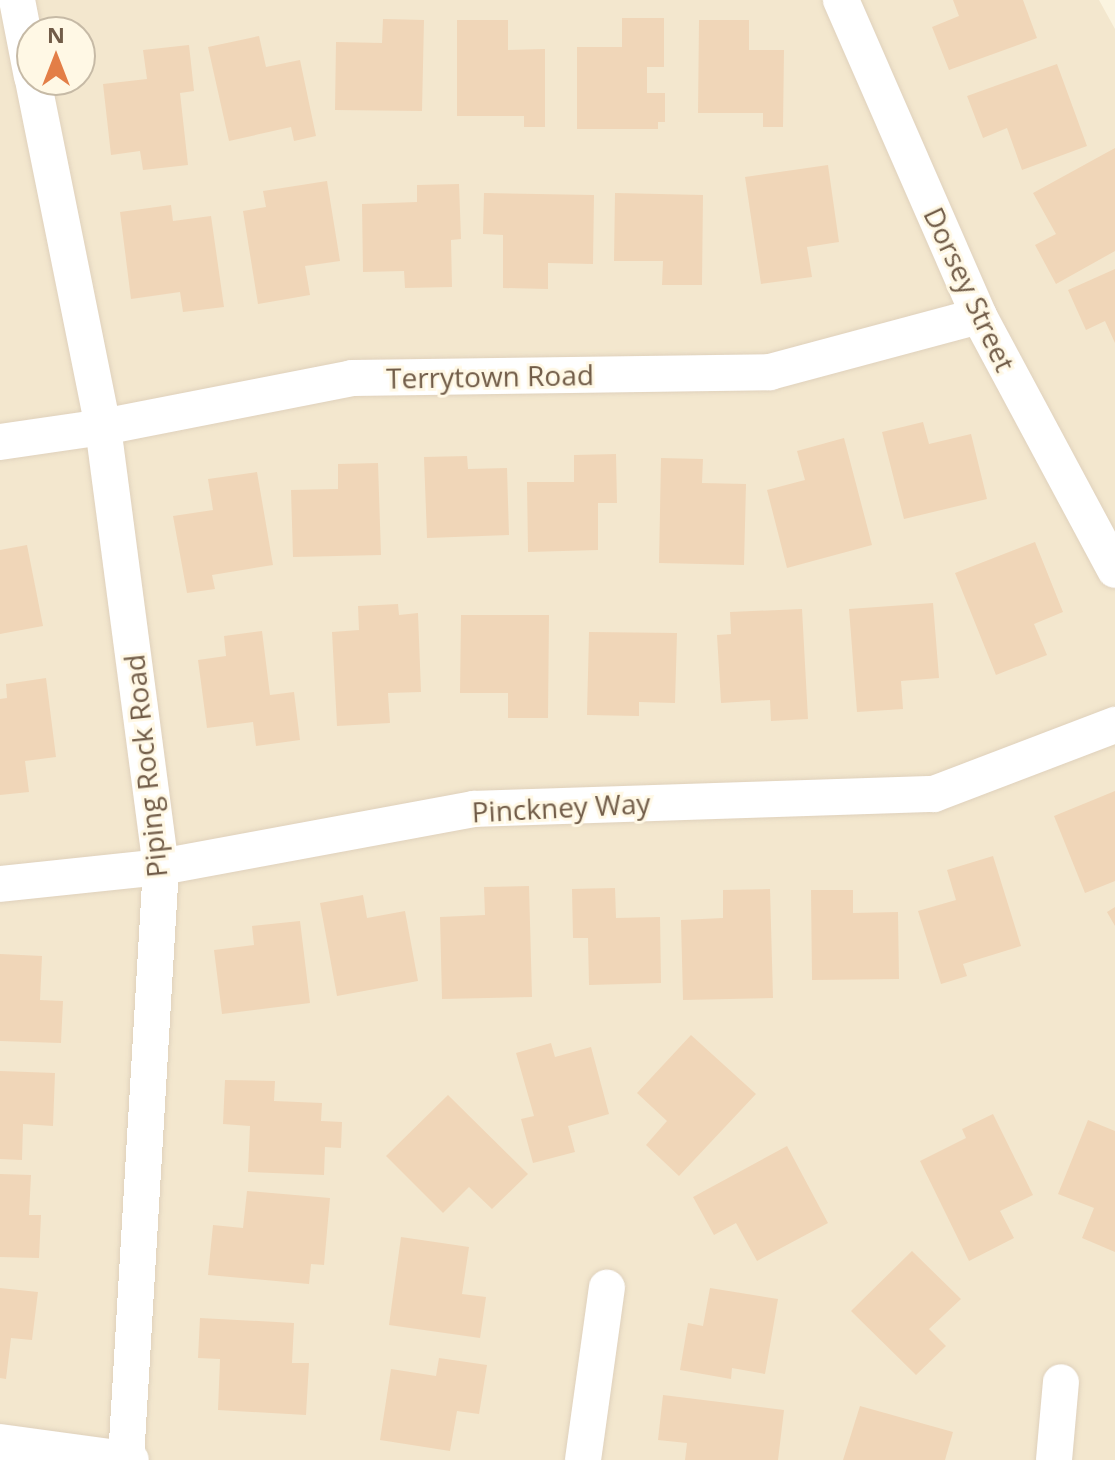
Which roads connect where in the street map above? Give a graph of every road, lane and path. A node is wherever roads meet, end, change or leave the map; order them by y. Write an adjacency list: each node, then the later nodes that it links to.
1 (841, 0): 3 (street, Dorsey Street)
2 (36, 96): 4 (street, Piping Rock Road)
3 (979, 316): 4 (street, Terrytown Road); 6 (street, Dorsey Street)
4 (103, 427): 5 (street, Terrytown Road); 8 (street, Piping Rock Road)
5 (0, 442)
6 (1115, 570)
7 (1115, 725): 8 (street, Pinckney Way)
8 (161, 867): 9 (street, Pinckney Way); 13 (street, Piping Rock Road)
9 (0, 884)
10 (607, 1288): 14 (street)
11 (1061, 1382): 15 (street)
12 (0, 1442): 13 (street)
13 (128, 1460)
14 (583, 1460)
15 (1054, 1460)

